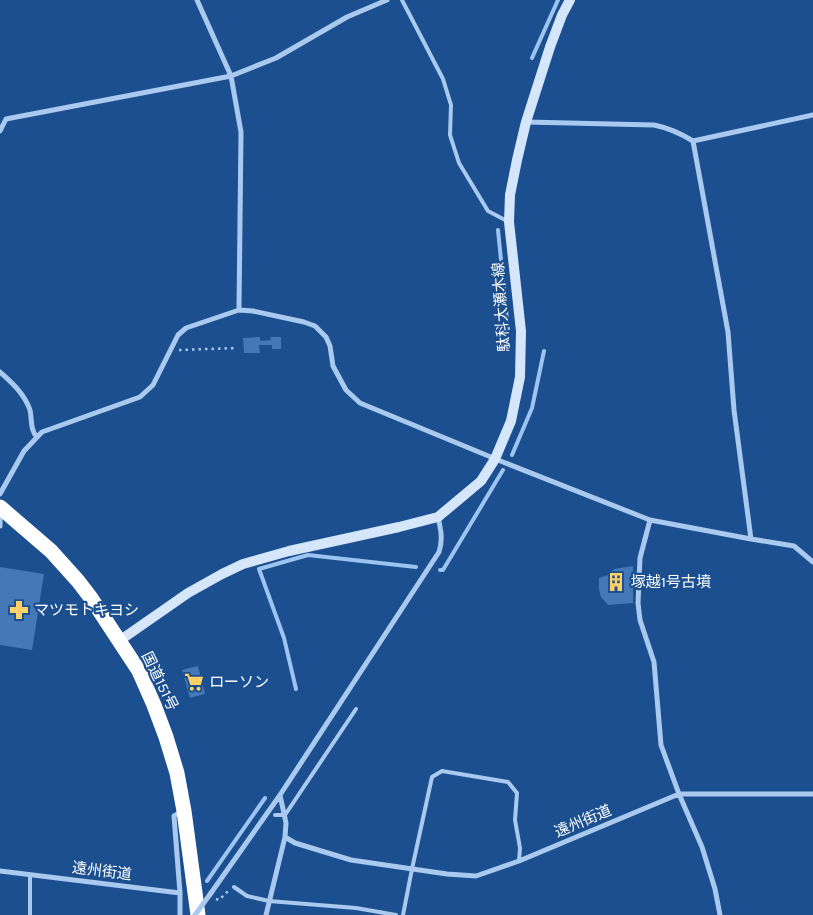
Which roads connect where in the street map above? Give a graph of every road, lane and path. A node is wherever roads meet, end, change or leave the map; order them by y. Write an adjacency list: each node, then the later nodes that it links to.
1 (196, 0): 5 (street)
2 (387, 0): 5 (street)
3 (402, 0): 12 (lane)
4 (570, 0): 9 (main road, 駄科大瀬木線)
5 (231, 76): 8 (street); 13 (street)
6 (813, 115): 11 (street)
7 (0, 118): 8 (lane)
8 (6, 119): 10 (street)
9 (526, 122): 11 (street); 12 (main road, 駄科大瀬木線)
10 (0, 131)
11 (693, 141): 25 (street)
12 (509, 222): 18 (main road, 駄科大瀬木線)
13 (239, 310): 15 (street); 18 (street)
14 (237, 348): 15 (path)
15 (170, 351): 17 (street)
16 (0, 372): 17 (street)
17 (37, 437): 19 (street)
18 (495, 458): 22 (main road, 駄科大瀬木線); 23 (street)
19 (0, 494)
20 (0, 507): 27 (highway, 国道151号)
21 (0, 513): 24 (street)
22 (438, 517): 27 (main road, 駄科大瀬木線); 31 (street)
23 (650, 520): 25 (street); 29 (street)
24 (0, 526)
25 (751, 539): 26 (street)
26 (813, 562)
27 (120, 640): 32 (highway, 国道151号)
28 (356, 709): 34 (lane)
29 (679, 794): 30 (street, 遠州街道); 36 (street, 遠州街道); 50 (street)
30 (813, 794)
31 (280, 795): 34 (street); 46 (street, bridge)
32 (184, 810): 41 (street); 46 (highway, 国道151号)
33 (275, 815): 34 (lane)
34 (284, 815): 35 (street)
35 (285, 836): 37 (street, 遠州街道); 43 (street)
36 (519, 861): 37 (street, 遠州街道); 37 (lane)
37 (412, 869): 49 (lane)
38 (0, 871): 39 (street, 遠州街道)
39 (30, 875): 41 (street, 遠州街道); 44 (lane)
40 (234, 886): 42 (path); 43 (lane)
41 (180, 894): 45 (street)
42 (216, 898)
43 (269, 901): 47 (street); 48 (lane)
44 (30, 915)
45 (180, 915)
46 (197, 915)
47 (266, 915)
48 (396, 915)
49 (403, 915)
50 (720, 915)

